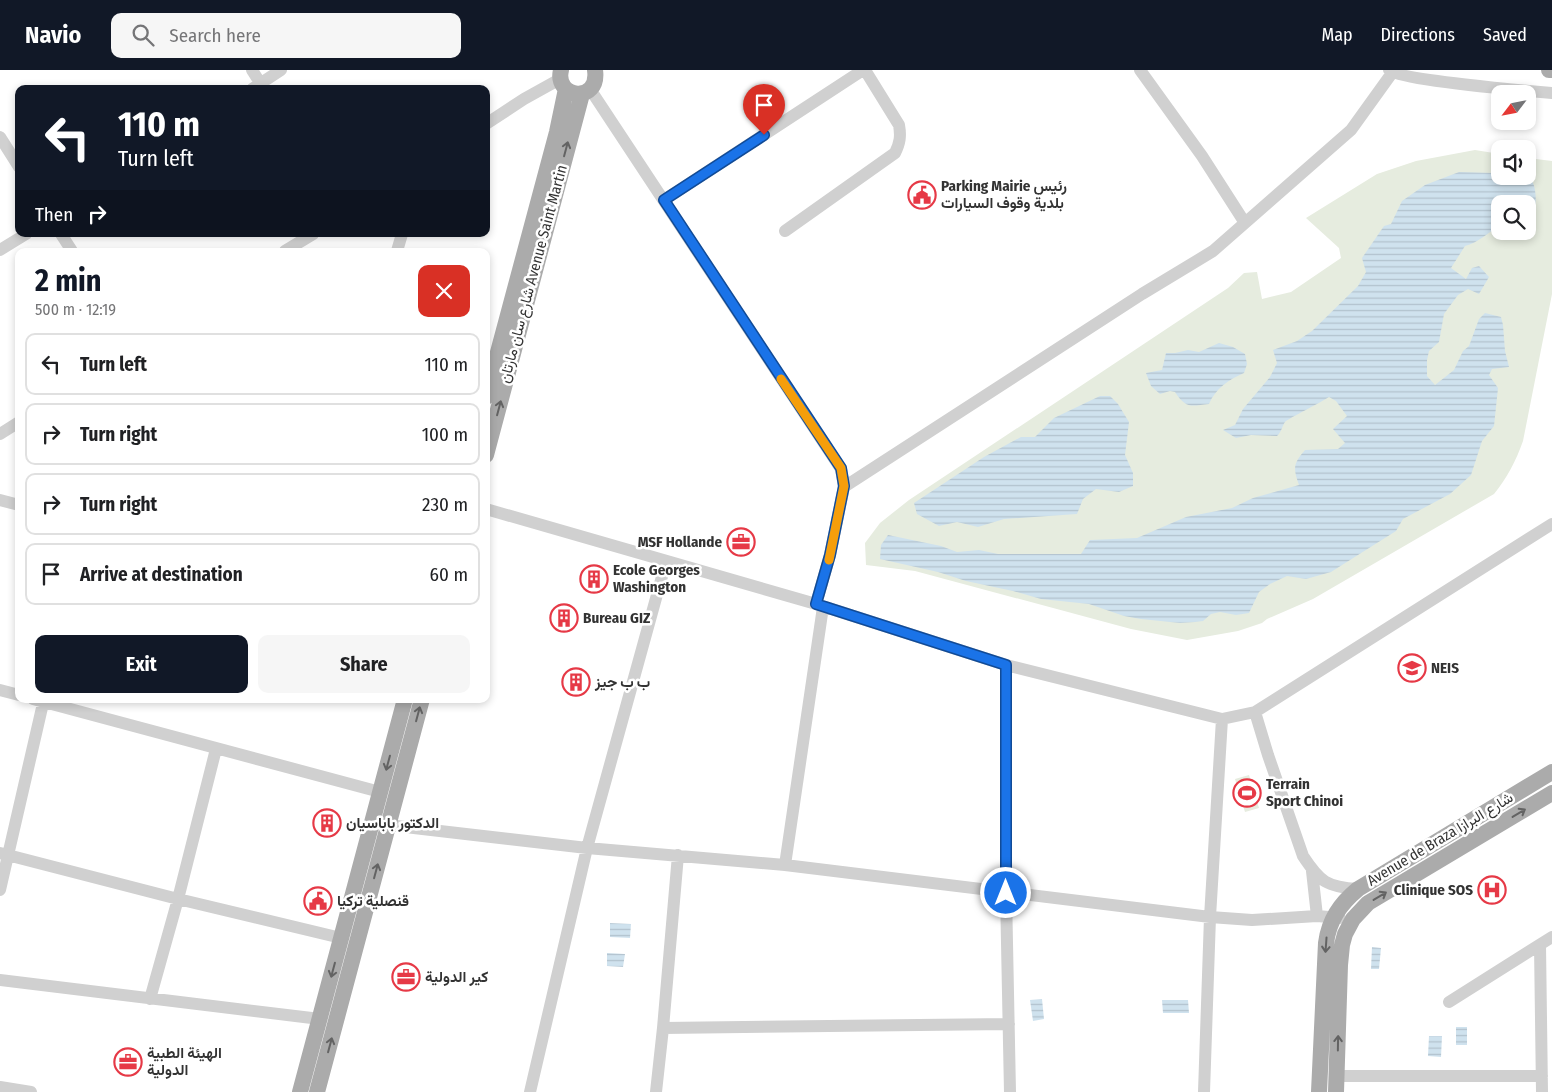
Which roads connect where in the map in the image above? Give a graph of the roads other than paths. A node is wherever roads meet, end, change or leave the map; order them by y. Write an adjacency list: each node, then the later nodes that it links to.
1 (252, 70): 8 (street)
2 (281, 70): 9 (street)
3 (595, 70): 7 (main road)
4 (864, 70): 14 (street); 16 (street)
5 (1140, 70): 15 (street)
6 (1390, 72): 10 (street); 15 (street)
7 (572, 84): 11 (street); 14 (street); 23 (main road, شارع سان مارتان Avenue Saint Martin); 26 (main road, شارع سان مارتان Avenue Saint Martin, one-way to 7)
8 (258, 85)
9 (262, 85)
10 (1552, 93)
11 (490, 121)
12 (0, 137): 13 (street)
13 (15, 161)
14 (664, 200): 27 (street)
15 (1245, 223): 27 (street)
16 (785, 231)
17 (21, 237): 22 (street)
18 (63, 237): 20 (street)
19 (308, 237): 21 (street)
20 (70, 248)
21 (290, 248)
22 (0, 250)
23 (490, 380)
24 (15, 425): 25 (street)
25 (0, 434)
26 (490, 438)
27 (844, 486): 33 (street)
28 (0, 500): 29 (street)
29 (15, 504)
30 (490, 510): 32 (street)
31 (1552, 524): 41 (street)
32 (666, 562): 33 (street); 48 (street)
33 (820, 605): 34 (street); 51 (street)
34 (1006, 665): 42 (street); 55 (street)
35 (0, 690): 36 (street)
36 (15, 694)
37 (39, 703): 49 (street)
38 (51, 703): 43 (street)
39 (404, 703): 45 (main road, one-way to 45)
40 (421, 703): 47 (main road, one-way to 40)
41 (1255, 712): 42 (street); 52 (street)
42 (1222, 719): 57 (street)
43 (216, 749): 45 (street); 56 (street)
44 (1552, 772): 53 (main road, Avenue de Braza شارع البرازا)
45 (380, 792): 61 (main road)
46 (1552, 793): 59 (main road, Avenue de Braza شارع البرازا, one-way to 46)
47 (388, 825): 48 (street); 74 (main road, one-way to 47)
48 (587, 848): 50 (street); 75 (street)
49 (4, 854): 54 (street); 56 (street)
50 (678, 855): 51 (street); 68 (street)
51 (785, 865): 55 (street)
52 (1312, 870): 53 (street); 58 (street)
53 (1358, 889): 58 (main road, Avenue de Braza شارع البرازا)
54 (0, 890)
55 (1006, 893): 57 (street); 67 (street)
56 (178, 899): 61 (street); 64 (street)
57 (1210, 917): 58 (street); 78 (street)
58 (1325, 917): 59 (street); 79 (main road, Avenue de Braza شارع البرازا, one-way to 79)
59 (1353, 919): 70 (main road, Avenue de Braza شارع البرازا, one-way to 59)
60 (1552, 937): 62 (street)
61 (341, 938): 66 (main road, one-way to 66)
62 (1540, 945): 65 (street); 69 (street)
63 (0, 980): 64 (street)
64 (150, 999): 66 (street)
65 (1449, 1002)
66 (320, 1019): 73 (main road)
67 (1009, 1024): 68 (street); 77 (street)
68 (663, 1028): 76 (street)
69 (1542, 1076): 70 (street); 80 (street)
70 (1337, 1084)
71 (0, 1087): 72 (street)
72 (31, 1092)
73 (300, 1092)
74 (317, 1092)
75 (530, 1092)
76 (656, 1092)
77 (1010, 1092)
78 (1204, 1092)
79 (1319, 1092)
80 (1542, 1092)

